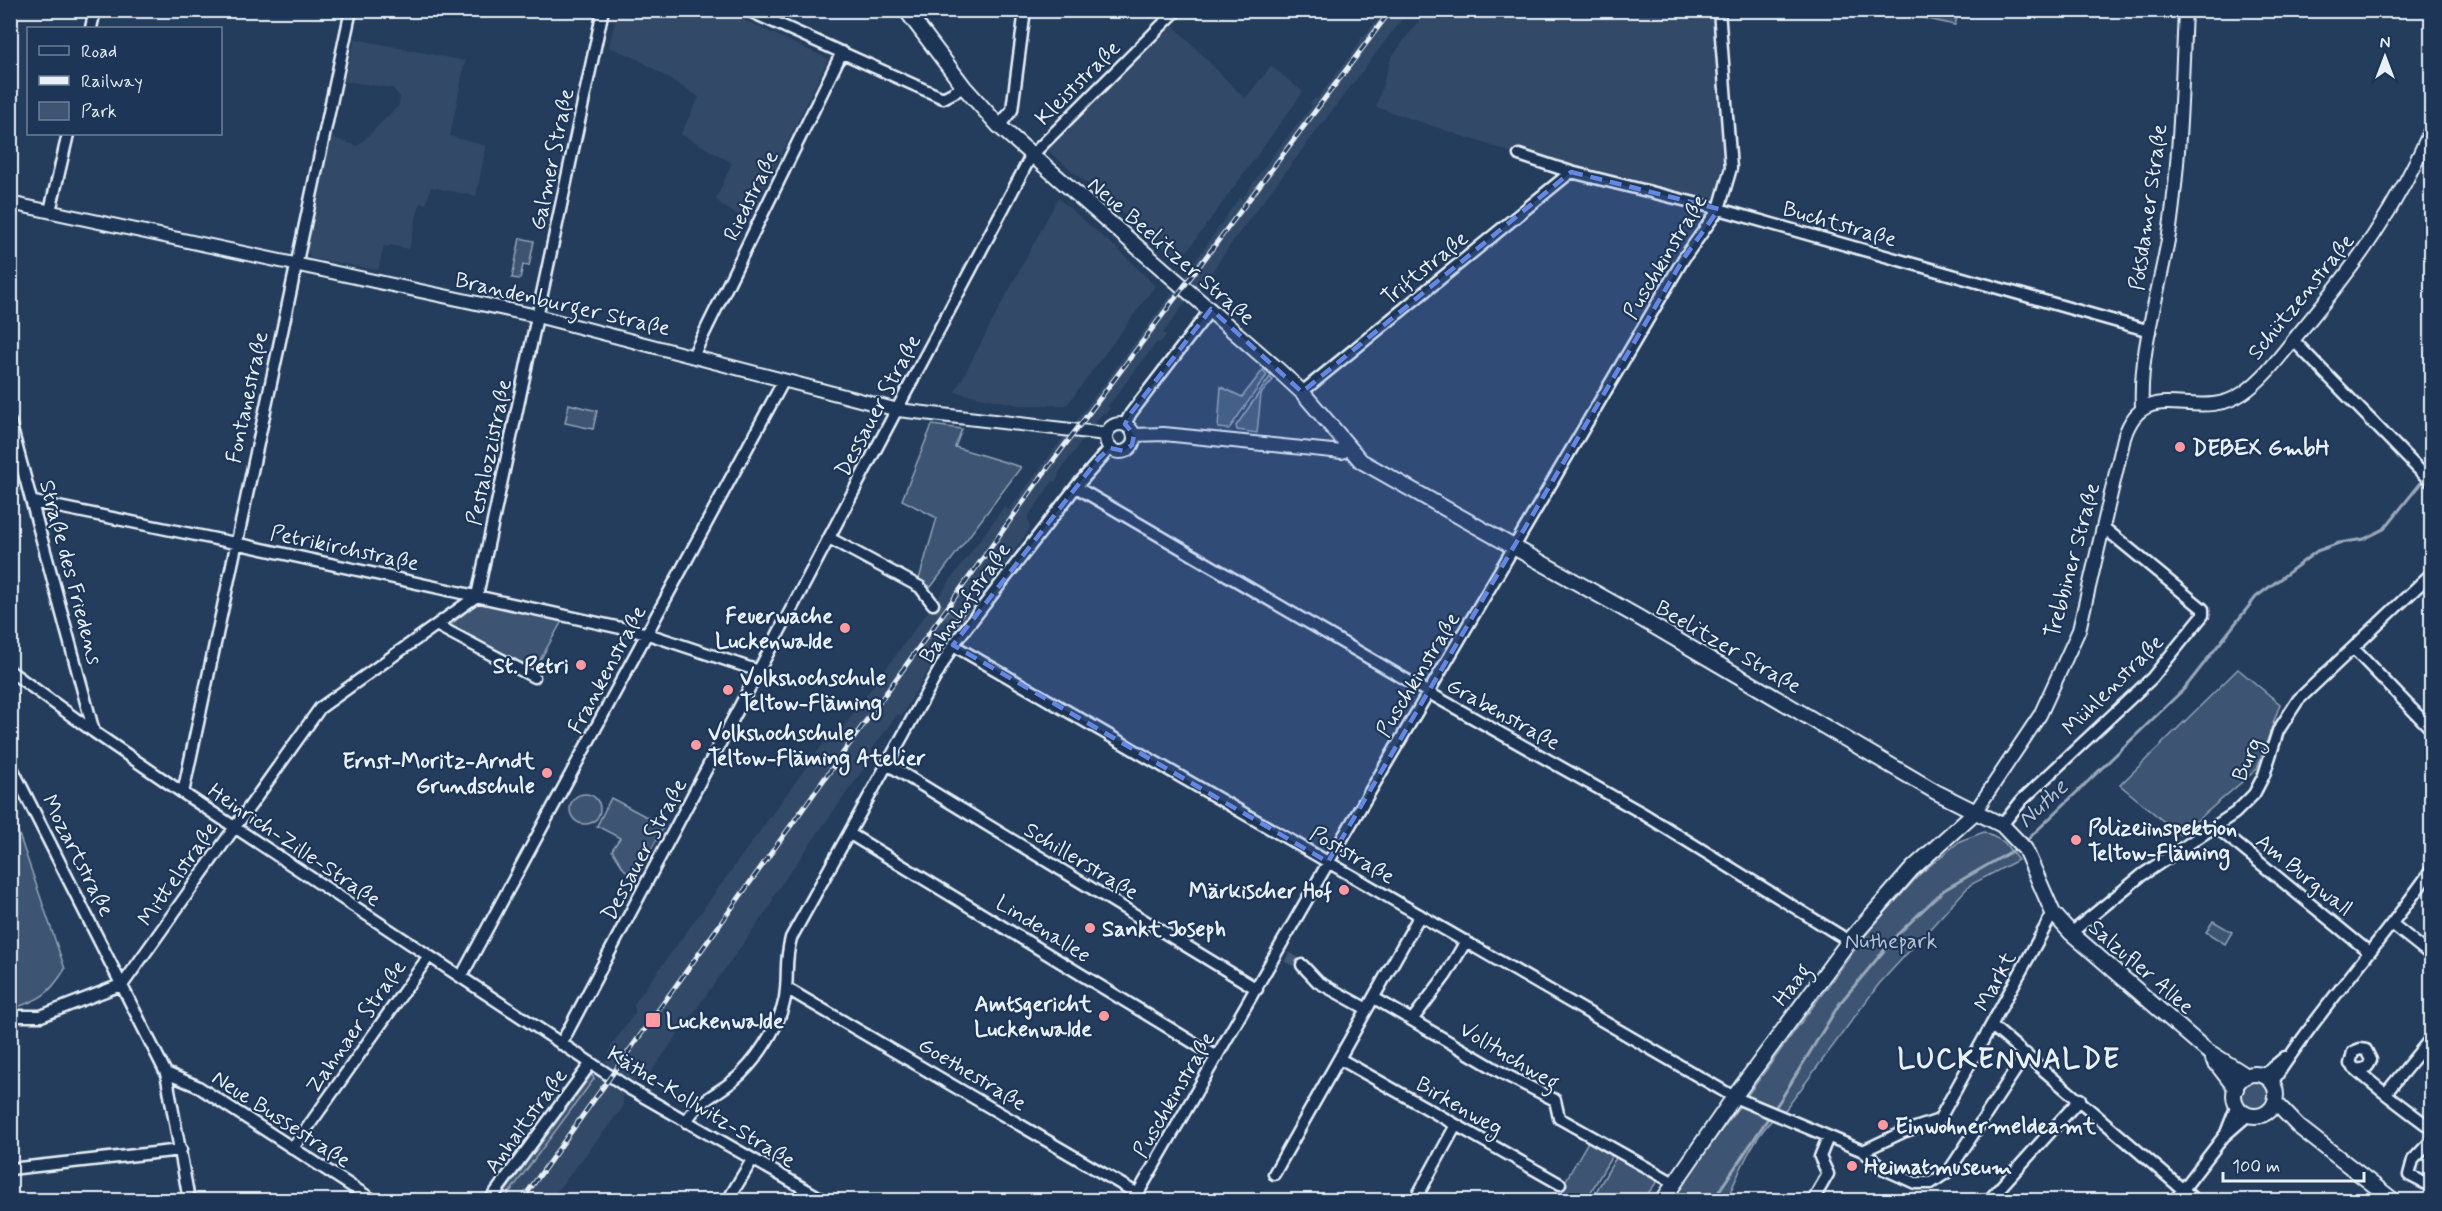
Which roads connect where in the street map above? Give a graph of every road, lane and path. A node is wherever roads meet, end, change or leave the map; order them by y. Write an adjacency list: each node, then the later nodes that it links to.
1 (95, 10): 10 (street)
2 (351, 10): 22 (street, Fontanestraße)
3 (603, 10): 24 (street, Galmer Straße)
4 (747, 10): 11 (street)
5 (906, 10): 12 (main road, Neue Beelitzer Straße)
6 (1024, 10): 13 (street)
7 (1177, 10): 17 (street, Kleiststraße)
8 (1719, 10): 20 (street, Puschkinstraße)
9 (2185, 10): 25 (street, Potsdamer Straße)
10 (91, 27)
11 (842, 52): 12 (street); 27 (street, Riedstraße)
12 (964, 87): 13 (main road, Neue Beelitzer Straße)
13 (999, 126): 17 (main road, Neue Beelitzer Straße)
14 (2432, 127): 26 (street, Schützenstraße)
15 (68, 135): 21 (street)
16 (1519, 155): 18 (street, Buchtstraße)
17 (1031, 156): 23 (main road, Neue Beelitzer Straße); 31 (street, Dessauer Straße)
18 (1571, 172): 20 (street, Buchtstraße); 29 (street, Triftstraße)
19 (10, 203): 21 (street, Brandenburger Straße)
20 (1719, 209): 25 (street, Buchtstraße); 44 (street, Puschkinstraße)
21 (50, 211): 22 (street, Brandenburger Straße)
22 (295, 264): 24 (street, Brandenburger Straße); 43 (street, Fontanestraße)
23 (1211, 309): 29 (main road, Neue Beelitzer Straße); 33 (street)
24 (537, 316): 27 (street, Brandenburger Straße); 46 (street, Pestalozzistraße)
25 (2150, 331): 30 (street, Potsdamer Straße)
26 (2293, 340): 30 (street, Schützenstraße); 38 (street)
27 (693, 356): 28 (street, Brandenburger Straße)
28 (784, 380): 31 (street, Brandenburger Straße); 49 (street, Frankenstraße)
29 (1302, 392): 37 (main road, Neue Beelitzer Straße)
30 (2142, 408): 41 (street, Trebbiner Straße)
31 (898, 410): 34 (street, Brandenburger Straße); 42 (street, Dessauer Straße)
32 (10, 422): 40 (street, Straße des Friedens)
33 (1125, 424): 34 (street); 35 (street)
34 (1106, 434): 36 (street)
35 (1134, 435): 36 (street); 37 (street)
36 (1110, 448): 39 (street, Bahnhofstraße)
37 (1349, 448): 44 (main road, Beelitzer Straße)
38 (2432, 483)
39 (1076, 487): 50 (street, Bahnhofstraße); 55 (street, Grabenstraße)
40 (34, 502): 43 (street, Petrikirchstraße); 57 (street, Straße des Friedens)
41 (2103, 527): 61 (street, Trebbiner Straße); 62 (street, Mühlenstraße)
42 (829, 538): 47 (street); 53 (street, Dessauer Straße)
43 (236, 543): 46 (street, Petrikirchstraße); 60 (street, Fontanestraße)
44 (1514, 549): 55 (street, Puschkinstraße); 61 (main road, Beelitzer Straße)
45 (2432, 573): 51 (street, Burg)
46 (477, 596): 48 (street, Mittelstraße); 49 (street, Petrikirchstraße)
47 (933, 604)
48 (438, 626): 54 (street); 63 (street, Mittelstraße)
49 (648, 634): 53 (street); 78 (street, Frankenstraße)
50 (953, 645): 59 (street, Bahnhofstraße); 66 (street, Poststraße)
51 (2353, 648): 56 (street); 64 (street, Burg)
52 (10, 671): 57 (street, Heinrich-Zille-Straße)
53 (759, 671): 88 (street, Dessauer Straße)
54 (534, 676)
55 (1429, 693): 66 (street, Puschkinstraße); 73 (street, Grabenstraße)
56 (2432, 730)
57 (94, 732): 60 (street, Heinrich-Zille-Straße)
58 (10, 764): 79 (street, Mozartstraße)
59 (887, 764): 65 (street, Bahnhofstraße); 81 (street, Schillerstraße)
60 (183, 793): 63 (street, Heinrich-Zille-Straße)
61 (1975, 812): 62 (main road, Beelitzer Straße); 73 (main road, Haag)
62 (2002, 825): 68 (main road, Beelitzer Straße)
63 (234, 827): 75 (street, Heinrich-Zille-Straße); 79 (street, Mittelstraße)
64 (2216, 827): 71 (street, Burg); 74 (street, Am Burgwall)
65 (850, 834): 80 (street, Bahnhofstraße); 91 (street, Lindenallee)
66 (1328, 862): 69 (street, Poststraße); 81 (street, Puschkinstraße)
67 (2432, 869): 70 (street)
68 (2053, 913): 71 (main road, Salzufler Allee); 86 (street, Markt)
69 (1420, 915): 72 (street, Poststraße); 82 (street)
70 (2392, 924): 74 (street); 76 (street)
71 (2071, 933): 89 (main road, Salzufler Allee)
72 (1466, 941): 85 (street); 100 (street, Poststraße)
73 (1849, 941): 100 (main road, Haag)
74 (2369, 952): 97 (street)
75 (429, 956): 78 (street, Heinrich-Zille-Straße); 109 (street, Zahnaer Straße)
76 (2432, 957)
77 (1302, 965): 83 (street)
78 (461, 977): 88 (street, Heinrich-Zille-Straße)
79 (123, 984): 84 (street); 95 (street, Mozartstraße)
80 (786, 988): 104 (street, Bahnhofstraße); 119 (street, Goethestraße)
81 (1257, 989): 91 (street, Puschkinstraße)
82 (1374, 998): 83 (street); 85 (street, Volltuchweg)
83 (1367, 1009): 92 (street)
84 (10, 1016)
85 (1412, 1020): 115 (street, Volltuchweg)
86 (1992, 1026): 90 (street); 111 (street, Markt)
87 (2432, 1037): 99 (street)
88 (561, 1044): 93 (street, Käthe-Kollwitz-Straße)
89 (2206, 1050): 96 (main road, Salzufler Allee); 98 (main road, Salzufler Allee)
90 (2026, 1054): 101 (street); 111 (street)
91 (1217, 1057): 119 (street, Puschkinstraße)
92 (1340, 1059): 105 (street, Birkenweg); 114 (street)
93 (591, 1063): 104 (street, Käthe-Kollwitz-Straße); 122 (street, Anhaltstraße)
94 (2356, 1069): 99 (street)
95 (166, 1073): 109 (street, Neue Bussestraße); 110 (street, Mozartstraße)
96 (2247, 1076): 97 (main road); 98 (main road)
97 (2267, 1080): 102 (main road)
98 (2236, 1089): 103 (main road)
99 (2386, 1093): 106 (street)
100 (1734, 1097): 107 (street); 115 (main road, Haag)
101 (2080, 1099): 118 (street); 128 (street)
102 (2271, 1107): 103 (main road); 131 (main road)
103 (2242, 1110): 118 (street)
104 (686, 1122): 112 (street, Käthe-Kollwitz-Straße)
105 (1456, 1125): 116 (street, Birkenweg); 125 (street)
106 (2432, 1129)
107 (1828, 1137): 111 (street); 127 (street)
108 (2432, 1140): 117 (street)
109 (293, 1148): 121 (street, Neue Bussestraße)
110 (181, 1150): 113 (street); 120 (street, Mozartstraße)
111 (1863, 1152)
112 (752, 1160): 123 (street); 124 (street, Käthe-Kollwitz-Straße)
113 (10, 1169)
114 (1274, 1174)
115 (1674, 1183): 126 (main road, Haag)
116 (1560, 1184)
117 (2432, 1187)
118 (2184, 1191): 129 (street); 130 (street)
119 (1136, 1197)
120 (189, 1200)
121 (373, 1200)
122 (490, 1200)
123 (728, 1200)
124 (824, 1200)
125 (1415, 1200)
126 (1663, 1200)
127 (1813, 1200)
128 (1989, 1200)
129 (2175, 1200)
130 (2195, 1200)
131 (2393, 1200)

